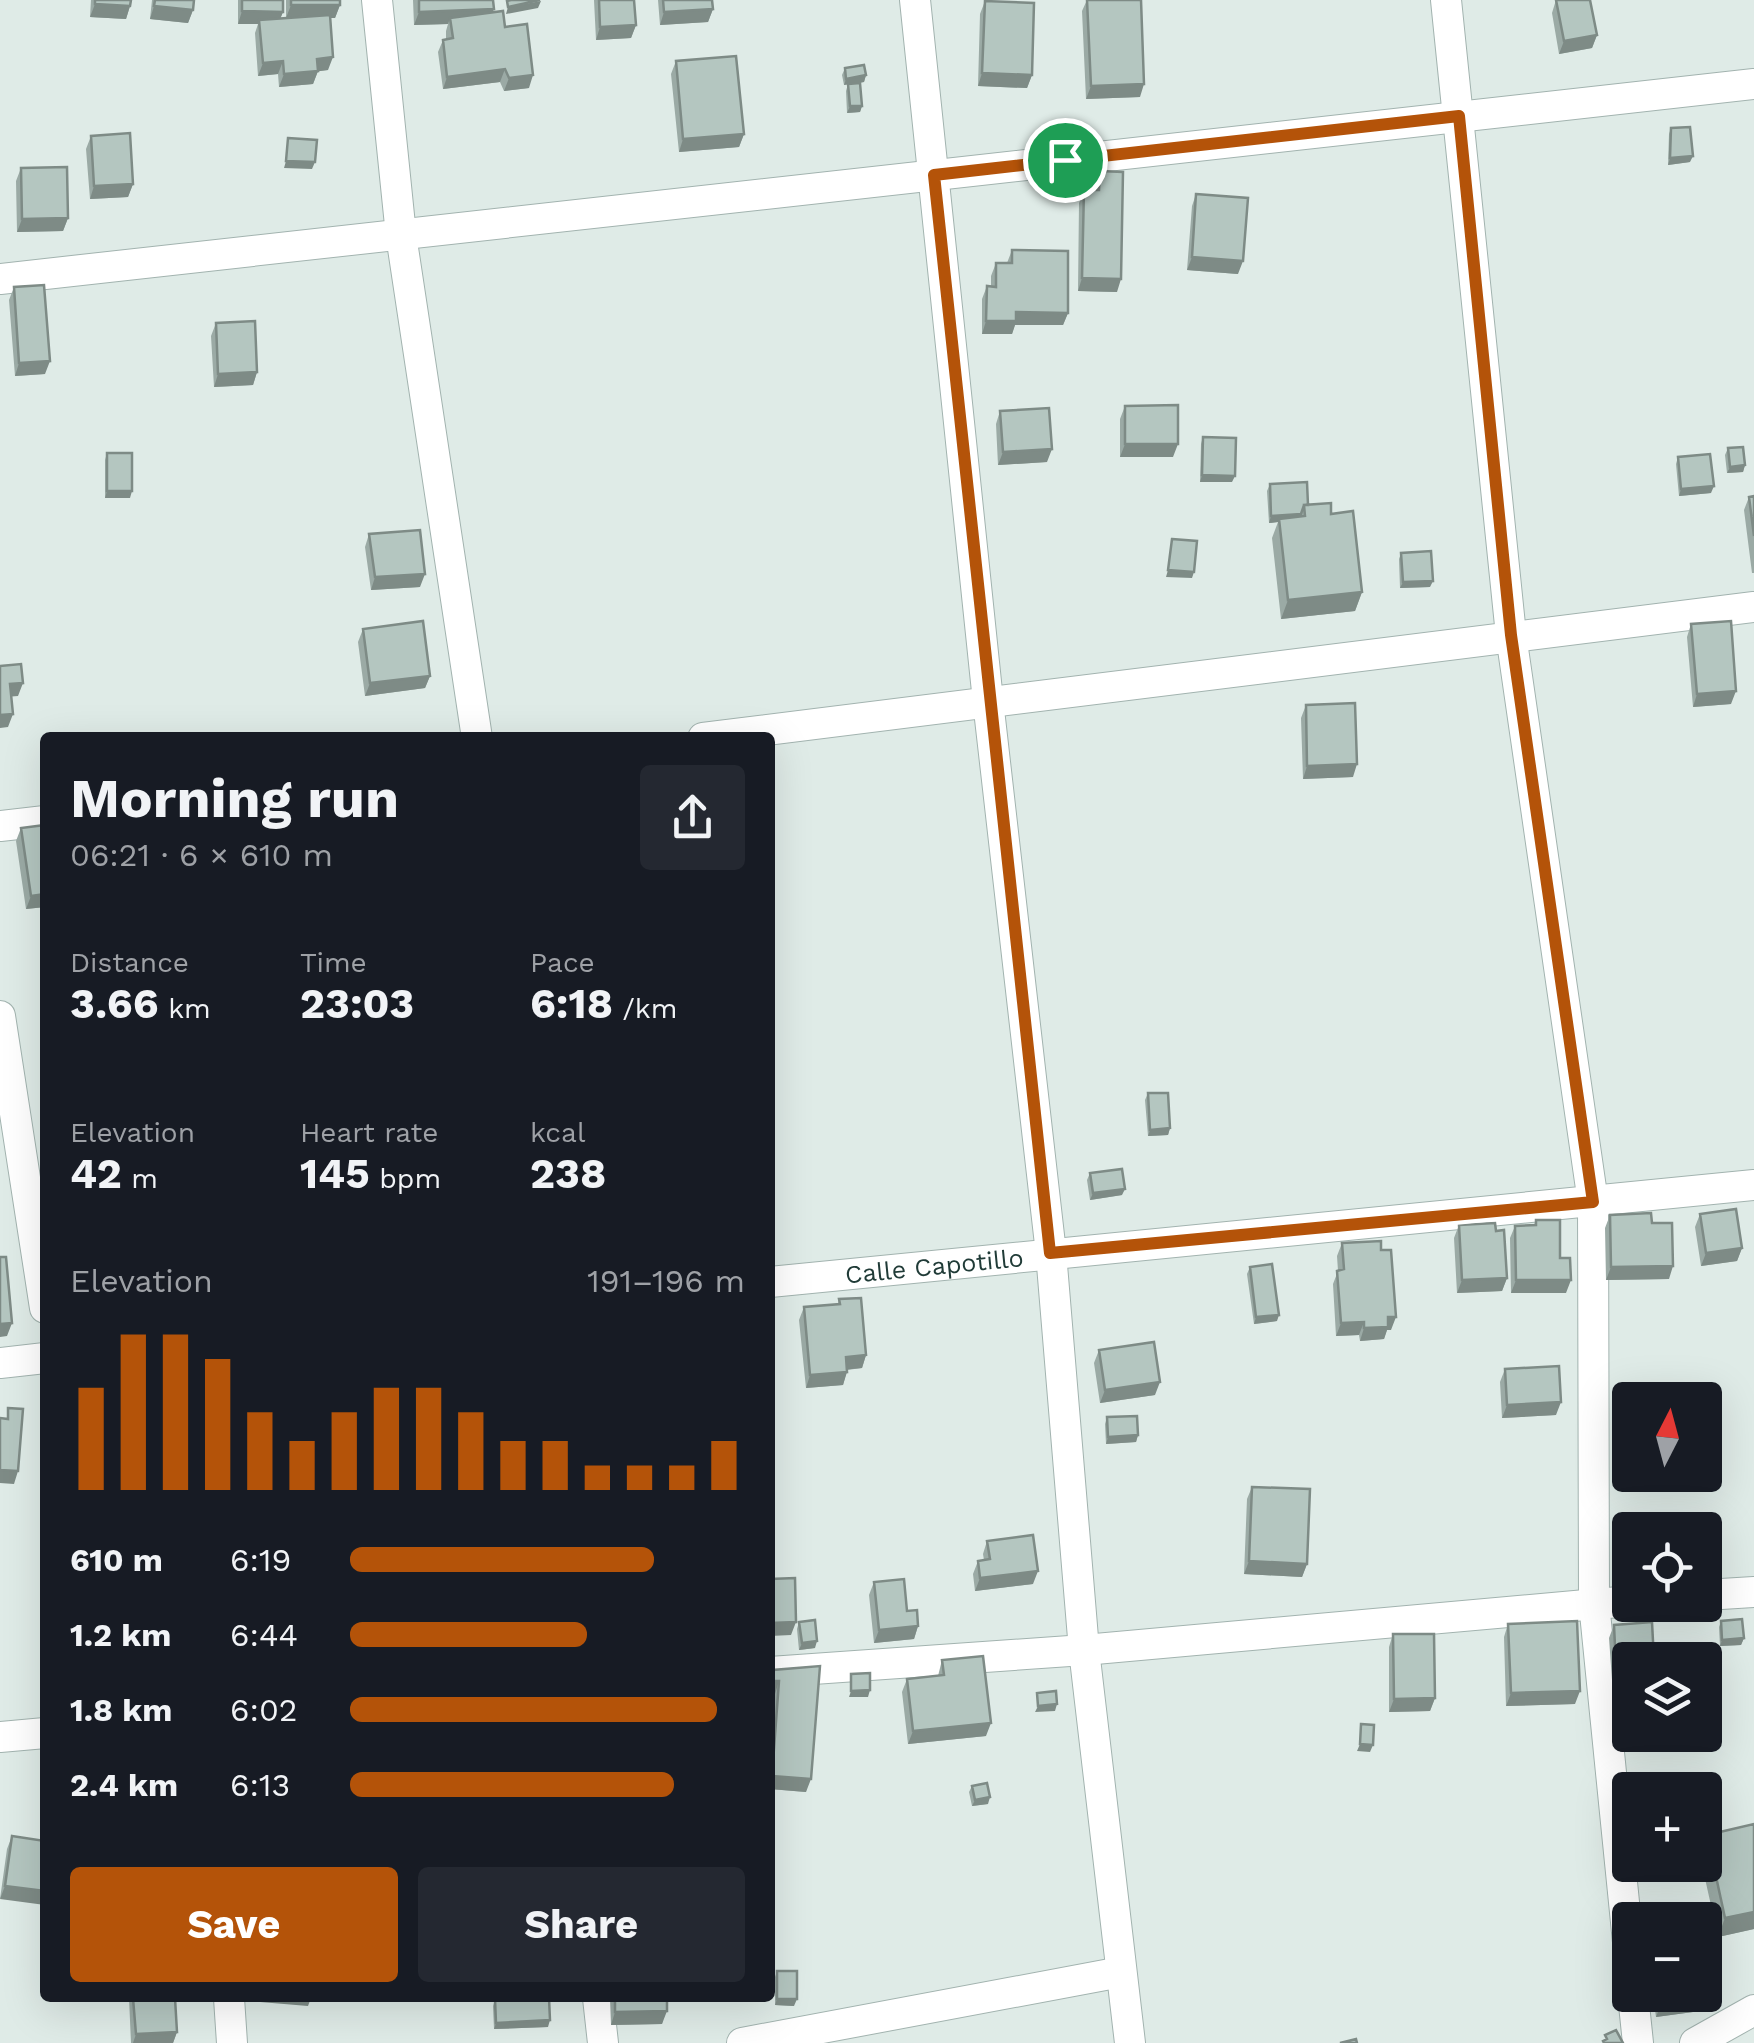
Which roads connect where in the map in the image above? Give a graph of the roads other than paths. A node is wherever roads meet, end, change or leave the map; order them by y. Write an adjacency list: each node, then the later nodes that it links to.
1 (377, 0): 7 (street)
2 (915, 0): 6 (street)
3 (1446, 0): 5 (street)
4 (1754, 84): 5 (street)
5 (1459, 116): 6 (street); 10 (street)
6 (934, 175): 7 (street); 11 (street)
7 (401, 235): 8 (street); 12 (street)
8 (0, 280)
9 (1754, 607): 10 (street)
10 (1511, 635): 11 (street); 18 (street)
11 (988, 700): 13 (street); 19 (street)
12 (476, 732)
13 (747, 732)
14 (40, 822): 15 (street)
15 (0, 826)
16 (0, 1016): 20 (street)
17 (1754, 1184): 18 (street, Calle Capotillo)
18 (1593, 1202): 19 (street, Calle Capotillo); 27 (street)
19 (1050, 1253): 21 (street, Calle Capotillo); 28 (street)
20 (40, 1276)
21 (775, 1281)
22 (40, 1359): 23 (street)
23 (0, 1363)
24 (1754, 1592): 25 (street)
25 (1722, 1594)
26 (1612, 1602): 27 (street)
27 (1594, 1603): 28 (street); 32 (street)
28 (1084, 1650): 29 (street); 33 (street)
29 (775, 1672)
30 (40, 1733): 31 (street)
31 (0, 1737)
32 (1624, 1902)
33 (1120, 1972): 40 (street); 41 (street)
34 (229, 2002): 38 (street)
35 (598, 2002): 39 (street)
36 (1754, 2010): 43 (street)
37 (1635, 2012): 42 (street)
38 (232, 2043)
39 (603, 2043)
40 (742, 2043)
41 (1130, 2043)
42 (1638, 2043)
43 (1695, 2043)

